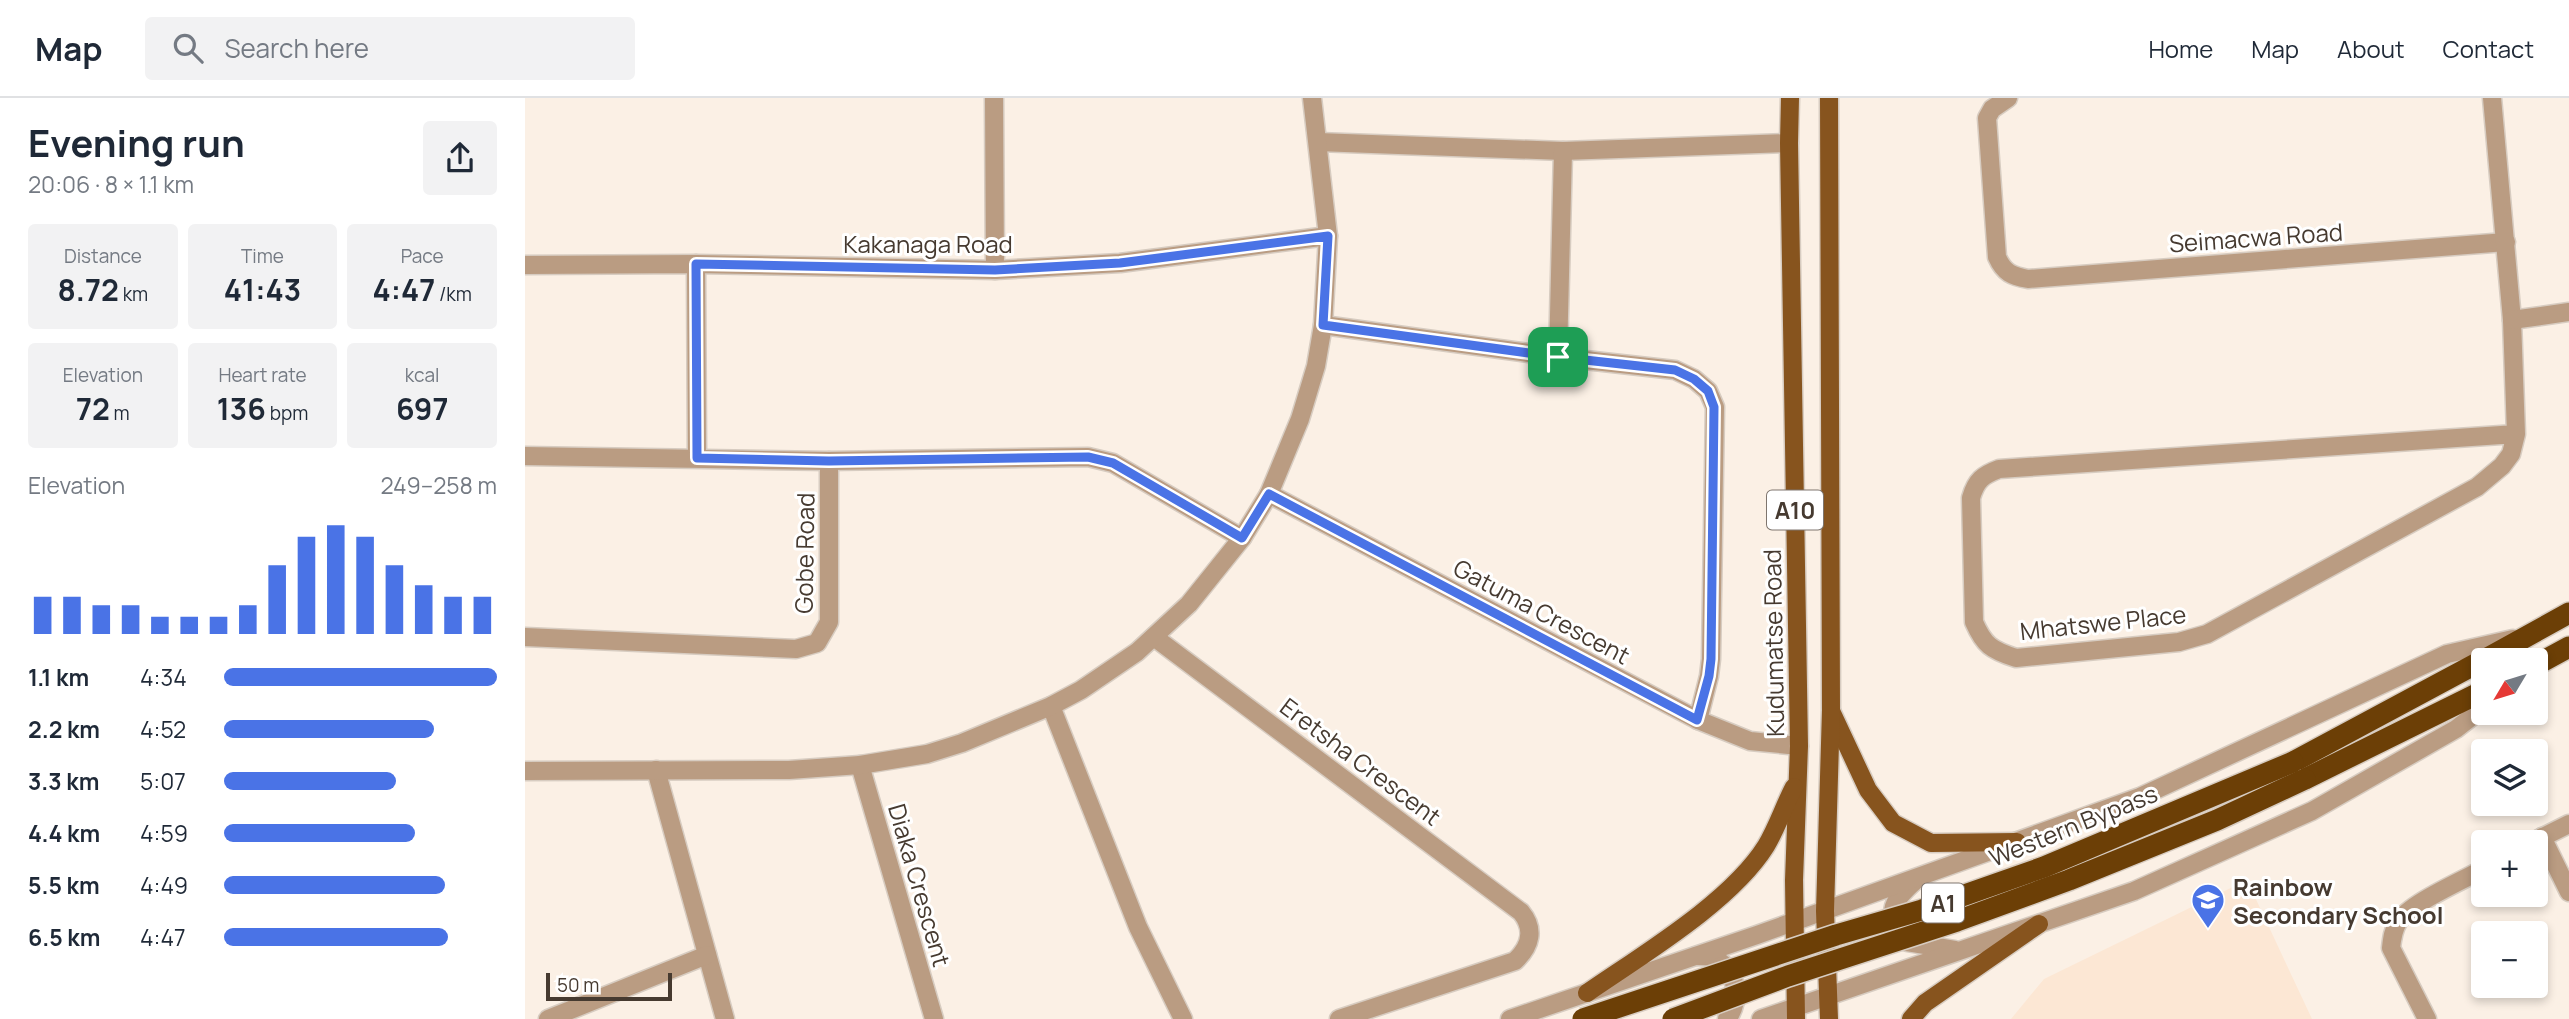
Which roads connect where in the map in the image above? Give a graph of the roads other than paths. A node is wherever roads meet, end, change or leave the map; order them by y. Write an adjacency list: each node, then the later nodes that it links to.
1 (994, 98): 14 (street)
2 (1313, 98): 7 (street)
3 (1790, 98): 8 (main road, Kudumatse Road / A10)
4 (1829, 98): 35 (main road, A10)
5 (2008, 98): 11 (street, Seimacwa Road)
6 (2492, 98): 11 (street)
7 (1318, 142): 9 (street); 10 (street)
8 (1789, 143): 9 (street); 38 (main road, Kudumatse Road / A10)
9 (1563, 151): 18 (street)
10 (1328, 236): 14 (street, Kakanaga Road); 17 (street)
11 (2506, 242): 16 (street)
12 (696, 264): 13 (street, Kakanaga Road); 14 (street, Kakanaga Road); 21 (street)
13 (525, 265)
14 (995, 270)
15 (2569, 312): 16 (street)
16 (2512, 320): 19 (street)
17 (1323, 325): 18 (street); 23 (street)
18 (1558, 357): 37 (street)
19 (2516, 434): 19 (street, Mhatswe Place)
20 (525, 456): 21 (street)
21 (697, 458): 22 (street)
22 (829, 461): 24 (street); 27 (street, Gobe Road)
23 (1269, 494): 24 (street); 37 (street, Gatuma Crescent)
24 (1242, 538): 28 (street)
25 (2569, 613): 26 (highway, Western Bypass / A1)
26 (2530, 635): 30 (highway, Western Bypass / A1); 46 (street)
27 (525, 637)
28 (1154, 637): 34 (street); 64 (street, Eretsha Crescent)
29 (2569, 647): 31 (highway)
30 (2506, 648)
31 (2548, 659)
32 (2471, 668): 41 (highway, Western Bypass / A1)
33 (2471, 696): 41 (highway, Western Bypass / A1)
34 (1051, 706): 39 (street); 63 (street)
35 (1831, 710): 46 (main road); 51 (main road, A10)
36 (2471, 717): 53 (street)
37 (1697, 720): 38 (street, Gatuma Crescent)
38 (1799, 746): 43 (main road, Kudumatse Road / A10)
39 (860, 765): 40 (street); 62 (street, Diaka Crescent)
40 (656, 770): 42 (street); 55 (street)
41 (2299, 770): 66 (highway, Western Bypass / A1, bridge); 67 (highway, Western Bypass / A1, bridge)
42 (525, 771)
43 (1798, 777): 52 (main road, Kudumatse Road / A10); 57 (main road)
44 (2569, 824): 45 (street)
45 (2548, 834)
46 (2017, 842): 48 (street)
47 (2548, 856): 50 (street)
48 (1924, 873): 51 (street); 54 (street)
49 (2471, 876): 72 (street)
50 (2569, 892)
51 (1825, 911): 52 (street); 58 (main road, A10)
52 (1794, 922): 56 (street); 59 (main road, Kudumatse Road / A10)
53 (2039, 924): 54 (street); 71 (main road)
54 (1958, 951): 58 (street)
55 (707, 955): 60 (street); 61 (street)
56 (1696, 956): 57 (street); 68 (street)
57 (1587, 993): 65 (street)
58 (1828, 997): 59 (street); 70 (main road, A10)
59 (1796, 1013): 69 (street)
60 (548, 1019)
61 (725, 1019)
62 (934, 1019)
63 (1183, 1019)
64 (1339, 1019)
65 (1510, 1019)
66 (1583, 1019)
67 (1673, 1019)
68 (1727, 1019)
69 (1761, 1019)
70 (1829, 1019)
71 (1911, 1019)
72 (2427, 1019)

